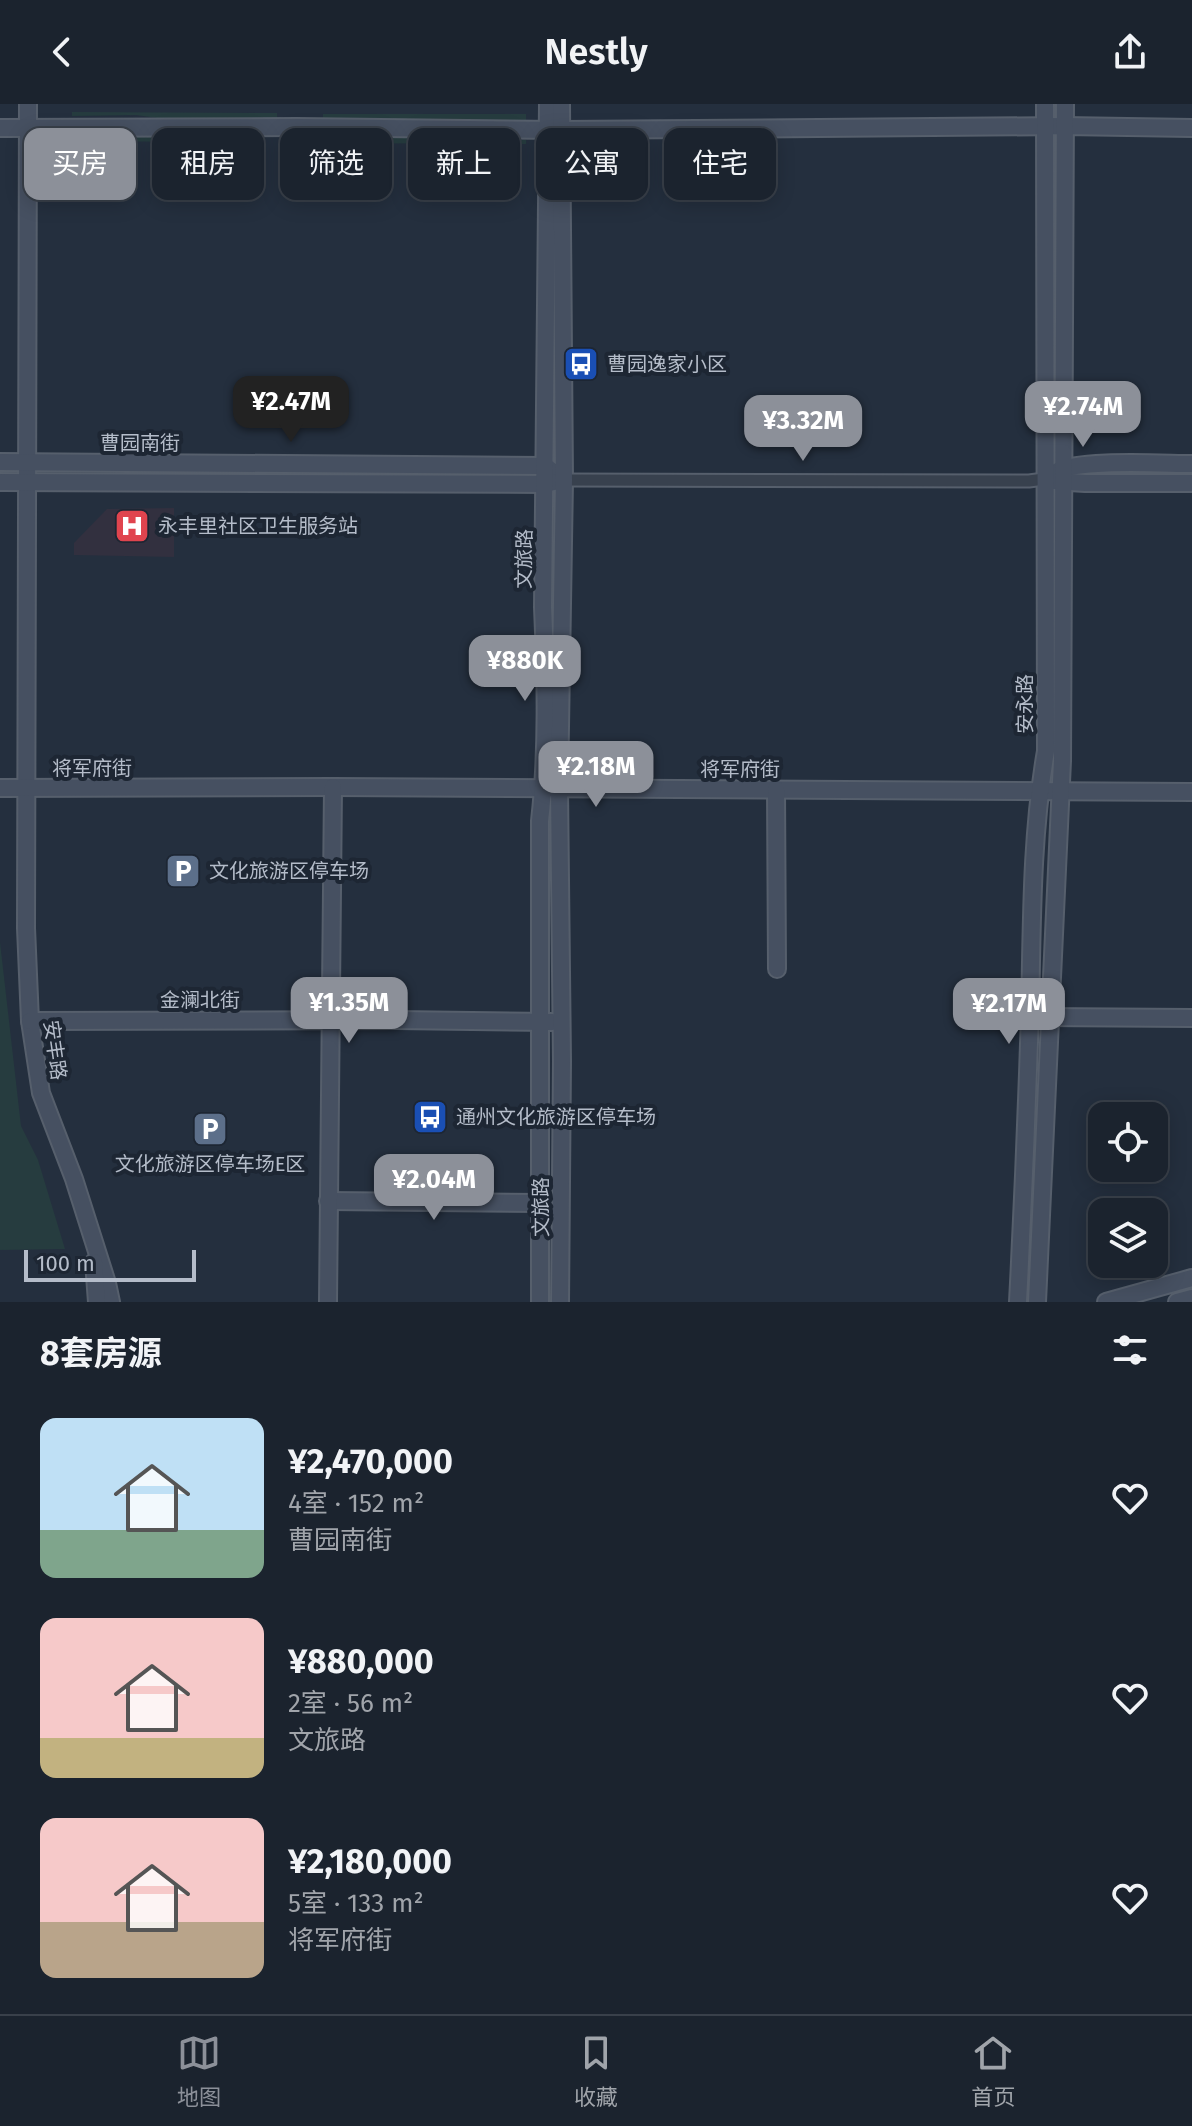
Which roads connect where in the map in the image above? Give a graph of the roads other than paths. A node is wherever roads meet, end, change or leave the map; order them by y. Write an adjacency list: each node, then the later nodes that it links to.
1 (28, 104): 9 (main road, 安丰路)
2 (548, 104): 11 (main road, 文旅路)
3 (561, 104): 12 (main road, 文旅路)
4 (1045, 104): 7 (main road, 安永路)
5 (1065, 104): 6 (main road, 安永路)
6 (1064, 126): 7 (main road); 13 (main road); 24 (main road, 安永路)
7 (1044, 127): 15 (main road); 25 (main road, 安永路)
8 (0, 128): 14 (main road)
9 (29, 128)
10 (136, 128): 16 (main road)
11 (554, 128)
12 (555, 128)
13 (1192, 128)
14 (24, 129)
15 (648, 129)
16 (536, 130)
17 (29, 200): 21 (main road, 安丰路)
18 (552, 200): 23 (main road, 文旅路)
19 (556, 200): 26 (main road, 文旅路)
20 (0, 462): 21 (main road, 曹园南街)
21 (27, 462): 23 (main road, 曹园南街); 28 (main road, 安丰路)
22 (1192, 464): 24 (main road, 曹园南街)
23 (545, 466): 26 (main road); 30 (main road, 文旅路)
24 (1063, 475): 25 (main road, 曹园南街); 29 (main road, 曹园南街); 37 (main road, 安永路)
25 (1044, 479): 26 (street, 曹园南街); 36 (main road, 安永路)
26 (564, 480): 30 (main road, 曹园南街); 34 (main road, 文旅路)
27 (0, 482): 28 (main road, 曹园南街)
28 (27, 483): 30 (main road, 曹园南街); 33 (main road, 安丰路)
29 (1192, 483)
30 (545, 484): 34 (main road, 文旅路)
31 (333, 787): 33 (main road, 将军府街); 34 (main road, 将军府街); 43 (main road)
32 (0, 788): 33 (main road, 将军府街)
33 (26, 788): 44 (main road, 安丰路)
34 (552, 789): 35 (main road, 将军府街); 45 (main road, 文旅路); 46 (main road, 文旅路)
35 (776, 789): 36 (main road, 将军府街); 39 (main road)
36 (1039, 792): 37 (main road, 将军府街); 40 (main road, 安永路)
37 (1059, 792): 38 (main road, 将军府街); 41 (main road, 安永路)
38 (1192, 792)
39 (777, 969)
40 (1030, 1017): 41 (main road); 57 (main road, 安永路)
41 (1050, 1017): 42 (main road); 58 (main road, 安永路)
42 (1192, 1018)
43 (329, 1020): 44 (main road, 金澜北街); 45 (main road, 金澜北街); 48 (main road)
44 (30, 1021): 47 (main road, 安丰路)
45 (541, 1022): 46 (main road, 金澜北街); 49 (main road, 文旅路)
46 (561, 1022): 56 (main road, 文旅路)
47 (74, 1179): 52 (main road, 安丰路); 53 (main road, 安丰路)
48 (328, 1201): 49 (main road); 54 (main road)
49 (540, 1203): 55 (main road, 文旅路)
50 (1192, 1278): 59 (main road)
51 (1192, 1298): 60 (main road)
52 (97, 1302)
53 (111, 1302)
54 (328, 1302)
55 (540, 1302)
56 (560, 1302)
57 (1018, 1302)
58 (1037, 1302)
59 (1106, 1302)
60 (1177, 1302)

